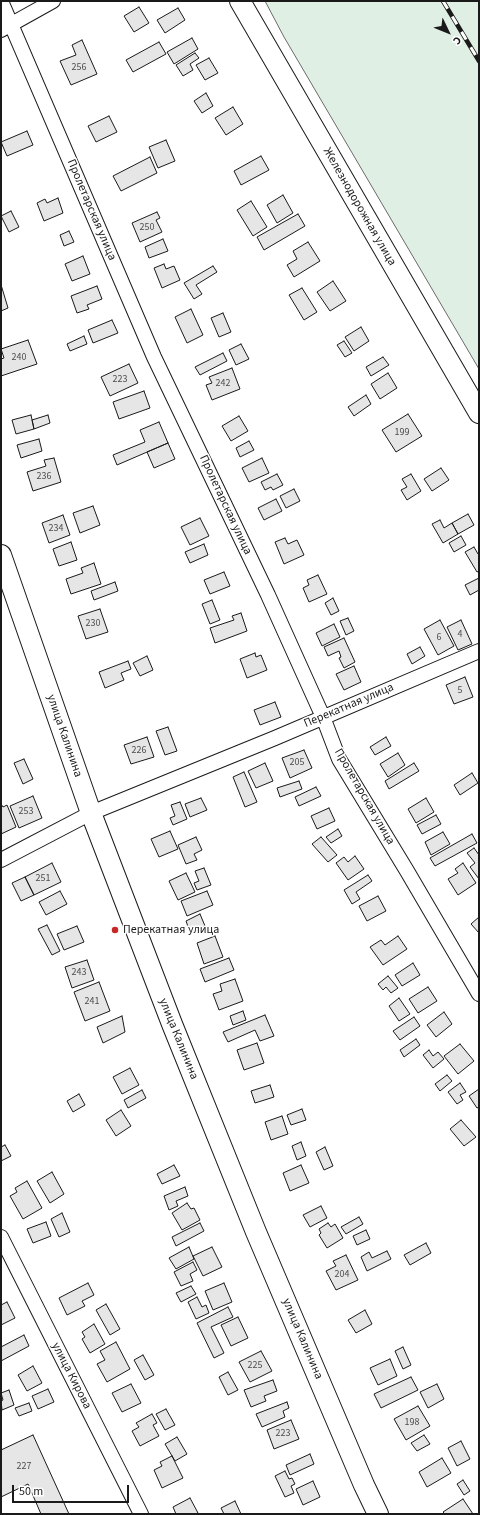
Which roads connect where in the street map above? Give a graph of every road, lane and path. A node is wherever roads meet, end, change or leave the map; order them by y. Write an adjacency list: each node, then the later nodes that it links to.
1 (1, 1): 4 (street, Пролетарская улица)
2 (53, 1): 4 (street)
3 (240, 1): 5 (street, Железнодорожная улица)
4 (6, 27): 8 (street, Пролетарская улица)
5 (479, 413)
6 (1, 555): 9 (street, улица Калинина)
7 (479, 651): 8 (street, Перекатная улица)
8 (323, 717): 9 (street, Перекатная улица); 11 (street, Пролетарская улица)
9 (90, 813): 10 (street, Перекатная улица); 14 (street, улица Калинина)
10 (1, 860)
11 (479, 994)
12 (1, 1237): 13 (street, улица Кирова)
13 (141, 1514)
14 (378, 1514)

